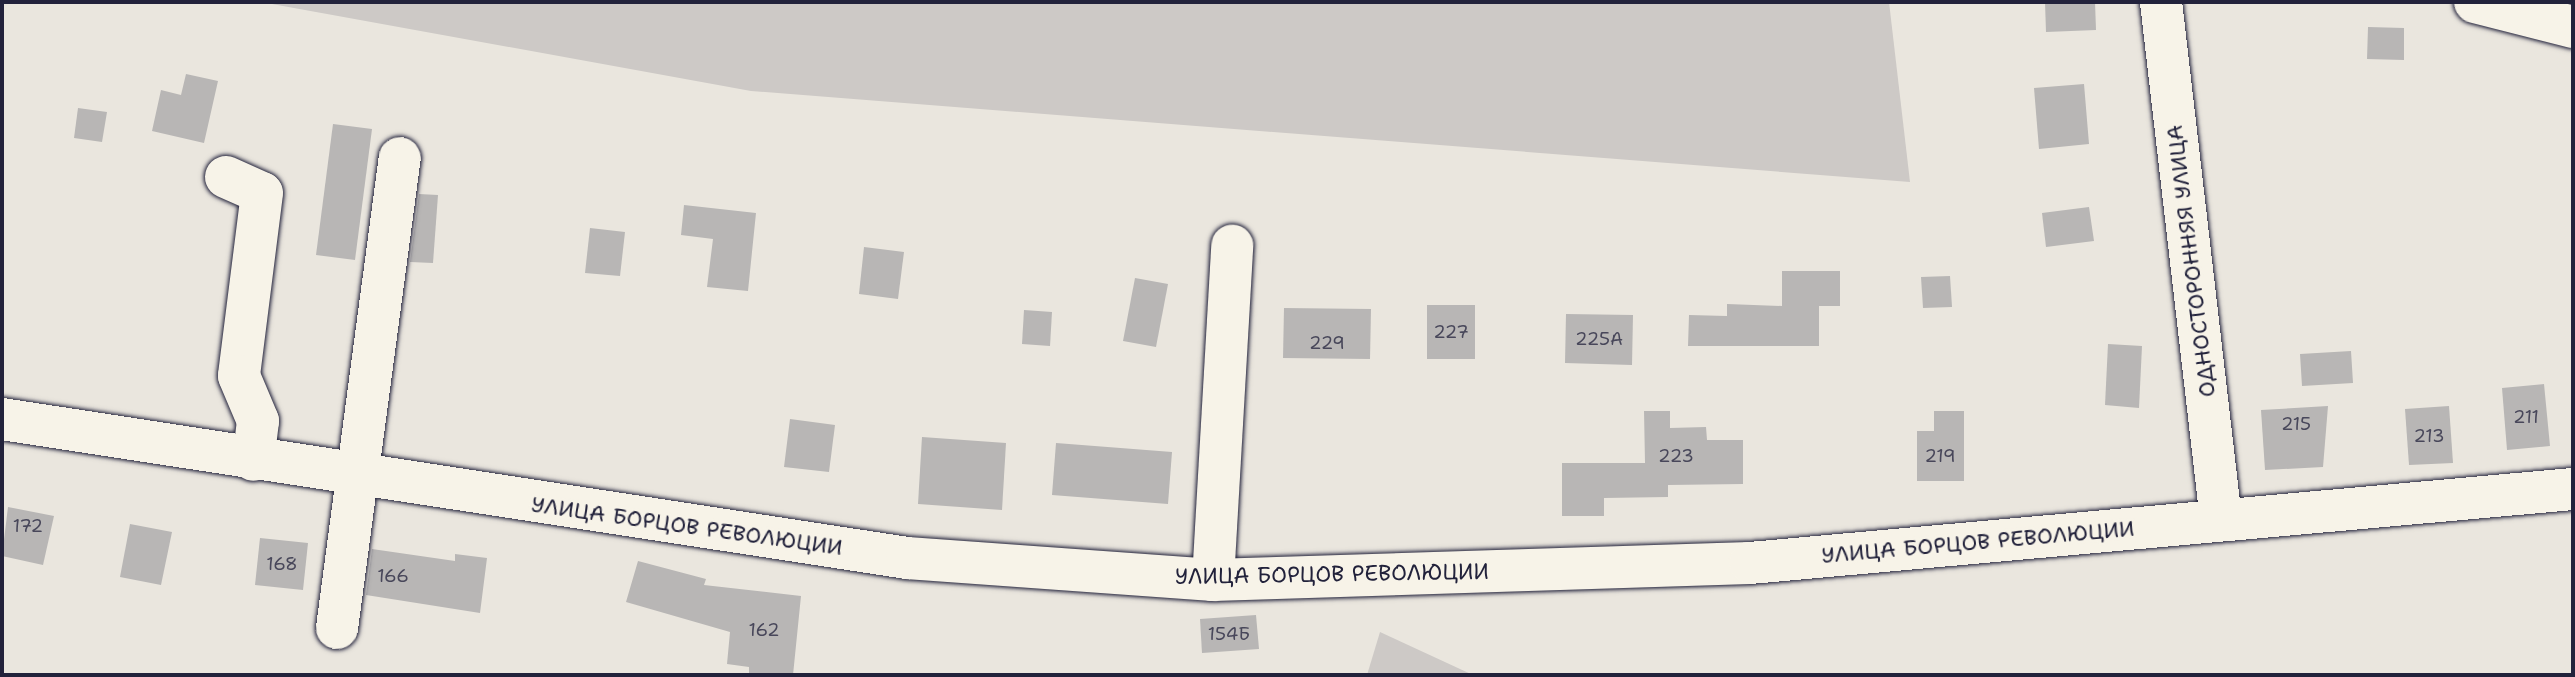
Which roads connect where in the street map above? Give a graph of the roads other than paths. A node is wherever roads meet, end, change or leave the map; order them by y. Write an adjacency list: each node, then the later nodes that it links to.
1 (2161, 2): 11 (street, ОДНОСТОРОННЯЯ УЛИЦА)
2 (2475, 2): 3 (street)
3 (2573, 27)
4 (400, 158): 9 (street)
5 (226, 177): 8 (street)
6 (1232, 246): 12 (street)
7 (2, 419): 8 (street, УЛИЦА БОРЦОВ РЕВОЛЮЦИИ)
8 (253, 460): 9 (street, УЛИЦА БОРЦОВ РЕВОЛЮЦИИ)
9 (357, 478): 12 (street, УЛИЦА БОРЦОВ РЕВОЛЮЦИИ); 13 (street)
10 (2573, 489): 11 (street, УЛИЦА БОРЦОВ РЕВОЛЮЦИИ)
11 (2221, 520): 12 (street, УЛИЦА БОРЦОВ РЕВОЛЮЦИИ)
12 (1213, 580)
13 (337, 628)

